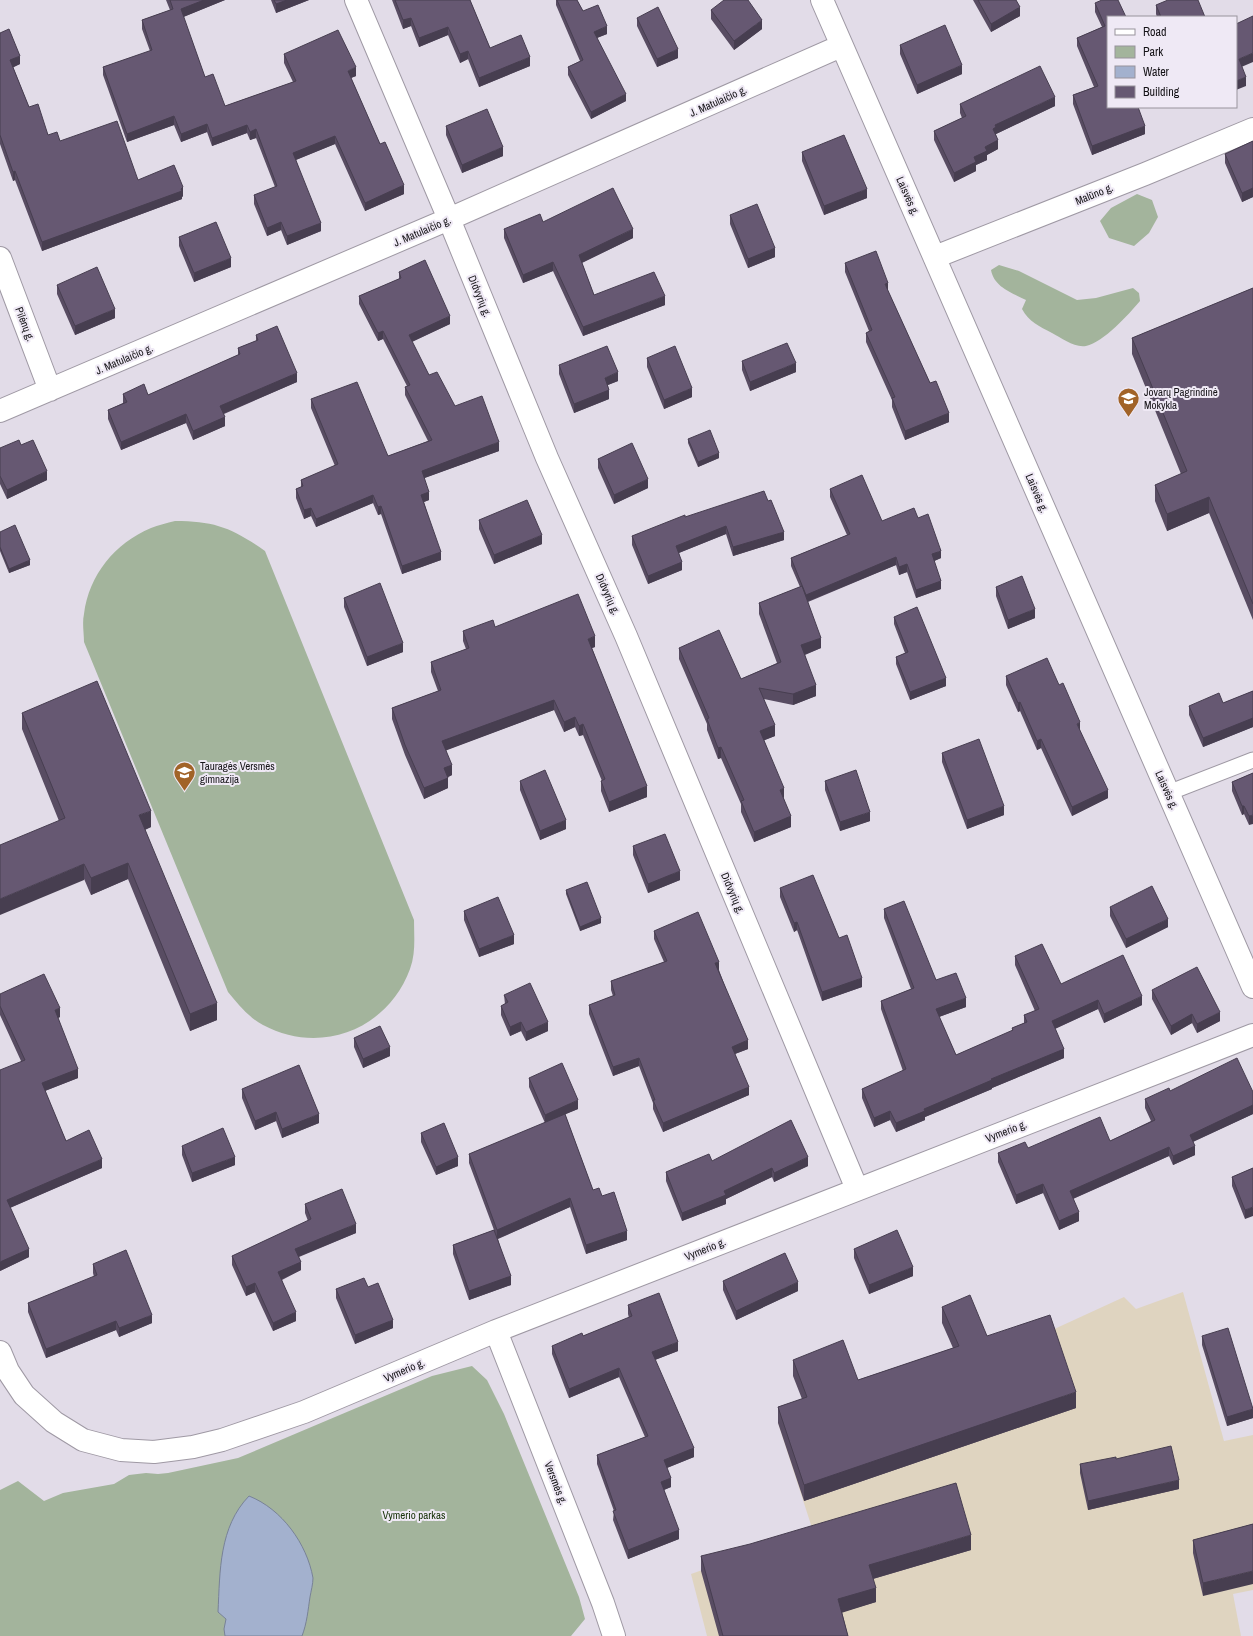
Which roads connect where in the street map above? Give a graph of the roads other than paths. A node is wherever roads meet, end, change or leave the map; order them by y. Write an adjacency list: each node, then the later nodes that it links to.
1 (356, 0): 6 (street, Didvyrių g.)
2 (810, 0): 4 (street)
3 (822, 0): 4 (street, Laisvės g.)
4 (837, 37): 6 (street, J. Matulaičio g.); 7 (street, Laisvės g.)
5 (1253, 129): 7 (street, Malūno g.)
6 (449, 219): 9 (street, J. Matulaičio g.); 15 (street, Didvyrių g.)
7 (935, 257): 12 (street, Laisvės g.)
8 (0, 258): 9 (street, Pilėnų g.)
9 (50, 390): 10 (street, J. Matulaičio g.)
10 (0, 411)
11 (1253, 760): 12 (lane)
12 (1168, 793): 13 (street, Laisvės g.)
13 (1253, 986)
14 (1253, 1035): 15 (street, Vymerio g.)
15 (857, 1189): 16 (street, Vymerio g.)
16 (496, 1331): 17 (street, Vymerio g.); 18 (street, Versmės g.)
17 (0, 1352)
18 (614, 1636)

